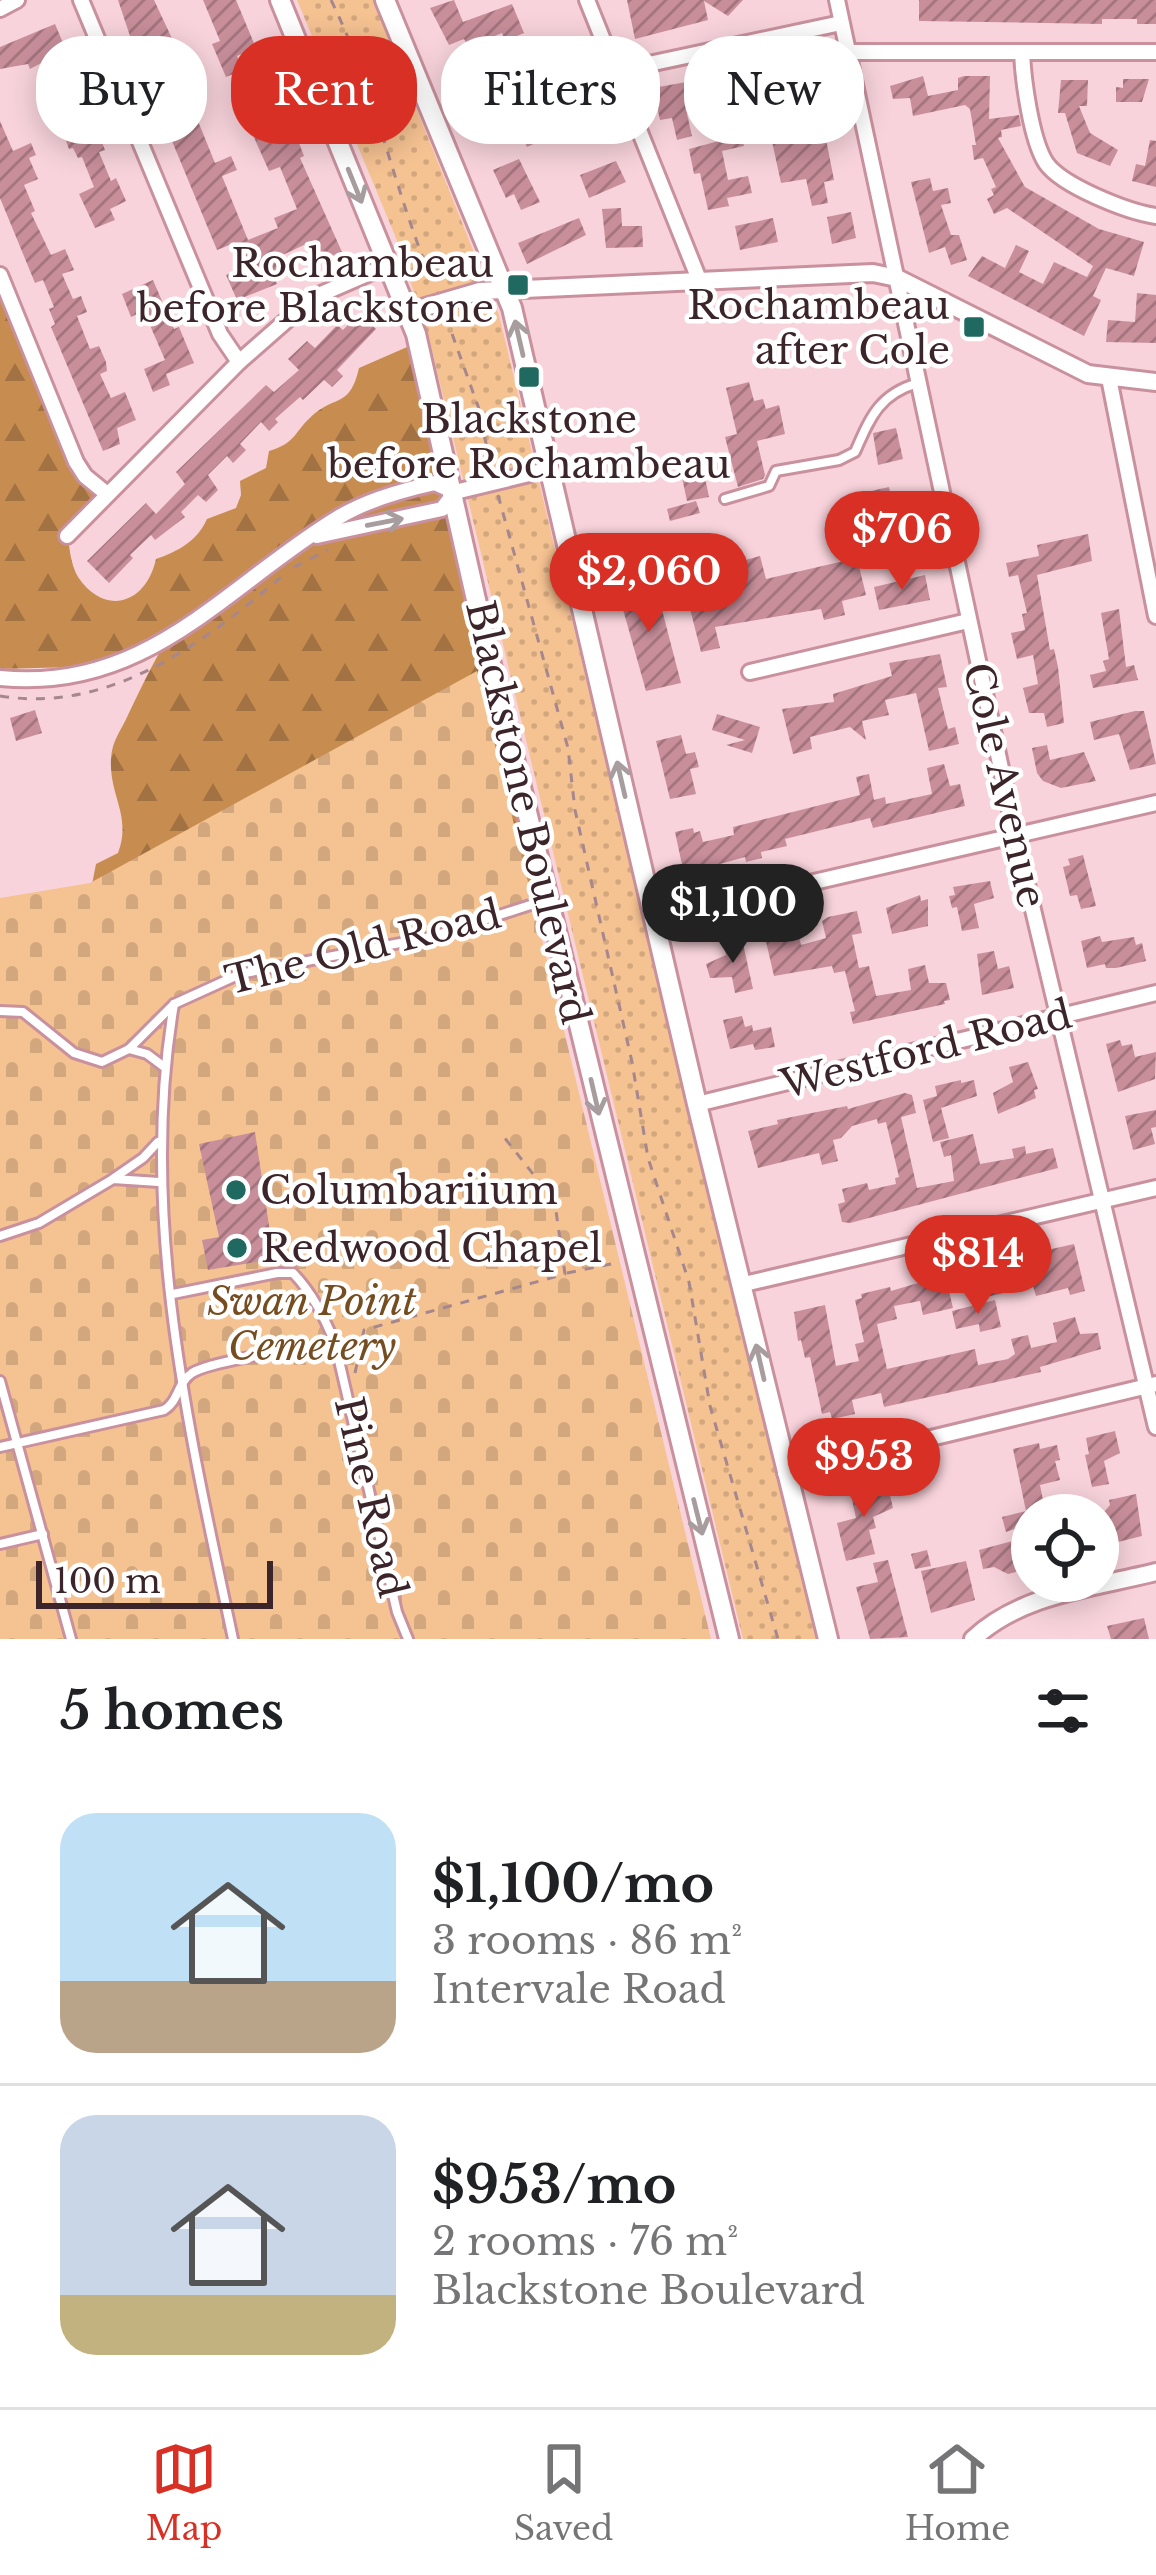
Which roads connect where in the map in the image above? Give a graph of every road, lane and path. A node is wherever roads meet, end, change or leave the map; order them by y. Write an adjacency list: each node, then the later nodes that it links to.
1 (16, 0): 8 (street)
2 (81, 0): 26 (street)
3 (280, 0): 19 (main road, Blackstone Boulevard, one-way to 19)
4 (331, 0): 24 (path)
5 (385, 0): 23 (main road)
6 (587, 0): 10 (street)
7 (837, 0): 9 (street, Cole Avenue)
8 (0, 9)
9 (842, 23): 11 (street, Cole Avenue); 15 (street)
10 (602, 36)
11 (845, 36)
12 (864, 52): 13 (street)
13 (1022, 52): 14 (street); 18 (street)
14 (1156, 52)
15 (660, 61)
16 (864, 123): 21 (street, Cole Avenue)
17 (645, 144): 22 (street)
18 (1156, 216)
19 (388, 265): 25 (main road, Blackstone Boulevard); 26 (street)
20 (0, 275): 33 (street)
21 (897, 278): 22 (street); 27 (street); 29 (street, Cole Avenue)
22 (700, 282): 23 (street)
23 (504, 290): 24 (street); 30 (main road, one-way to 23)
24 (441, 302): 25 (street); 31 (path)
25 (408, 312): 32 (main road, Blackstone Boulevard)
26 (239, 362): 33 (street)
27 (1108, 378): 28 (street); 37 (street)
28 (1156, 382)
29 (917, 383): 34 (lane); 38 (street, Cole Avenue)
30 (550, 469): 31 (street); 44 (main road, one-way to 30)
31 (494, 482): 32 (street); 79 (path)
32 (455, 493): 36 (street, one-way to 32); 36 (street); 43 (main road, Blackstone Boulevard)
33 (107, 494): 35 (street)
34 (725, 499)
35 (67, 536)
36 (306, 538): 40 (street)
37 (1156, 616)
38 (968, 621): 39 (street); 42 (street, Cole Avenue)
39 (750, 672)
40 (0, 678)
41 (1156, 803): 42 (street)
42 (1015, 834): 44 (street); 48 (street, Cole Avenue)
43 (551, 898): 46 (lane, The Old Road); 59 (main road, Blackstone Boulevard, one-way to 59)
44 (654, 919): 51 (main road)
45 (1156, 993): 48 (street, Westford Road)
46 (174, 1004): 49 (lane, The Old Road); 50 (lane)
47 (0, 1011): 49 (lane)
48 (1059, 1016): 51 (street, Westford Road); 57 (street, Cole Avenue)
49 (129, 1048): 50 (lane)
50 (163, 1066): 53 (lane)
51 (697, 1104): 61 (main road)
52 (500, 1132): 60 (path)
53 (159, 1140): 54 (lane); 55 (lane)
54 (113, 1179): 55 (lane); 58 (lane)
55 (159, 1182): 62 (lane)
56 (1156, 1189): 57 (street)
57 (1103, 1201): 61 (street); 67 (street, Cole Avenue)
58 (0, 1236)
59 (635, 1260): 60 (path); 78 (main road, Blackstone Boulevard, one-way to 78)
60 (566, 1274): 64 (path)
61 (740, 1285): 71 (main road, one-way to 61)
62 (172, 1294): 63 (lane, Pine Road); 66 (lane)
63 (335, 1342): 64 (lane, Pine Road); 66 (lane)
64 (344, 1380): 77 (lane, Pine Road)
65 (0, 1381): 69 (lane)
66 (181, 1382): 69 (lane); 76 (lane)
67 (1151, 1385): 68 (street, Cole Avenue); 71 (street)
68 (1156, 1427)
69 (19, 1443): 70 (lane); 72 (lane)
70 (0, 1447)
71 (785, 1473): 80 (main road)
72 (44, 1534): 73 (lane); 75 (lane)
73 (0, 1544)
74 (1156, 1572): 81 (street)
75 (71, 1639)
76 (233, 1639)
77 (408, 1639)
78 (729, 1639)
79 (778, 1639)
80 (828, 1639)
81 (973, 1639)

